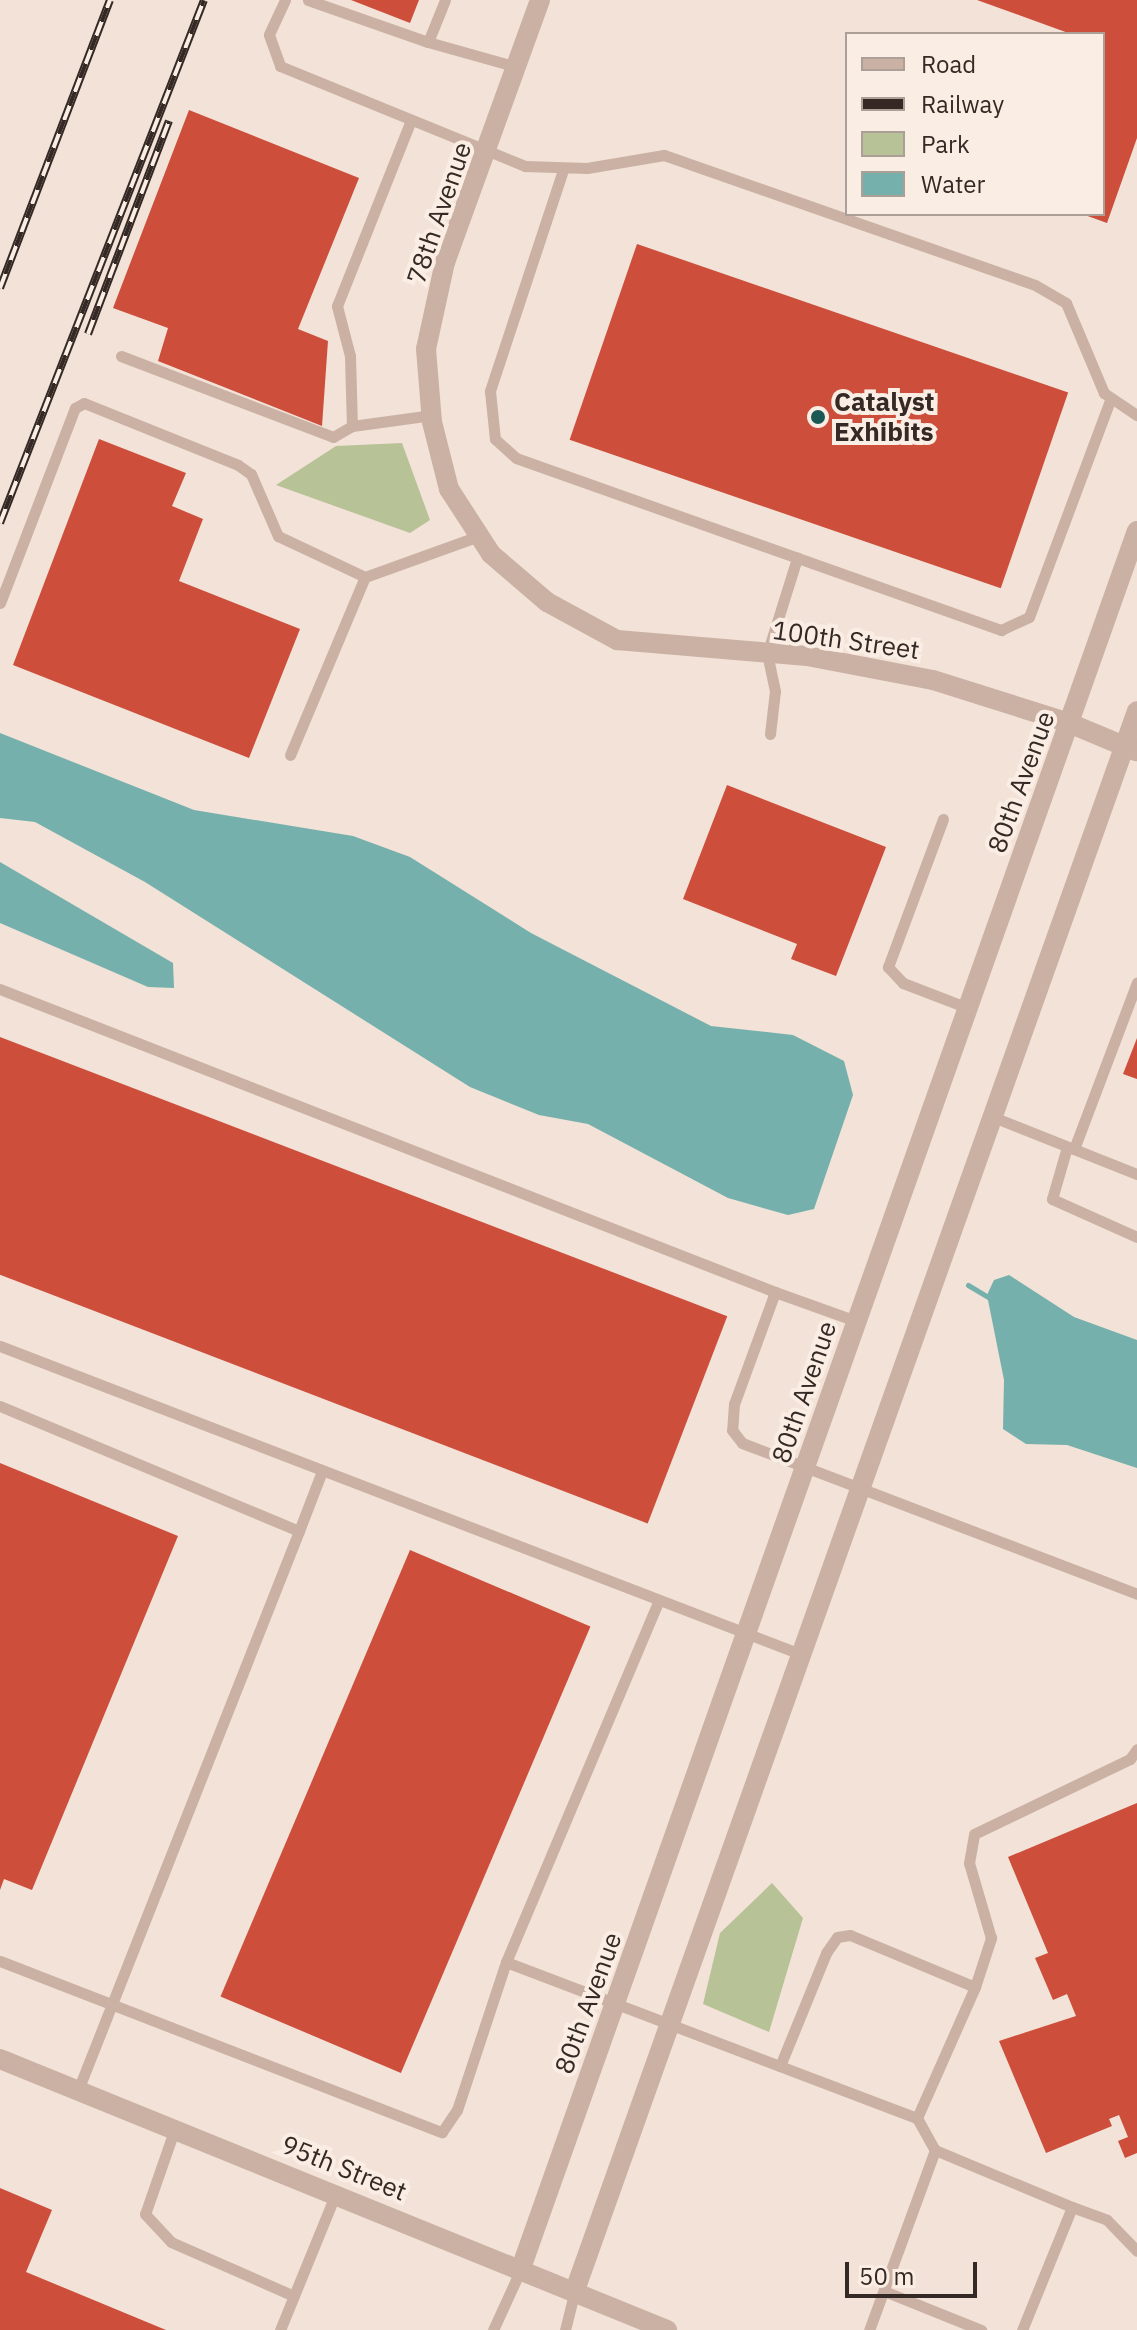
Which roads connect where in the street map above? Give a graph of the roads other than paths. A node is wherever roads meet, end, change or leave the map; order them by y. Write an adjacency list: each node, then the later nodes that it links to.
1 (285, 0): 7 (lane)
2 (308, 0): 5 (lane)
3 (445, 0): 5 (lane)
4 (540, 0): 6 (street, 78th Avenue)
5 (428, 42): 6 (lane)
6 (517, 67): 8 (street, 78th Avenue)
7 (411, 120): 8 (lane); 14 (lane)
8 (488, 148): 9 (lane); 12 (street, 78th Avenue)
9 (563, 170): 11 (lane); 17 (lane)
10 (121, 356): 14 (lane)
11 (1110, 400): 13 (lane); 17 (lane)
12 (432, 415): 14 (lane); 16 (street, 78th Avenue)
13 (1137, 415)
14 (352, 426)
15 (1137, 531): 23 (street, 80th Avenue)
16 (479, 536): 18 (lane); 19 (street, 78th Avenue)
17 (797, 558): 21 (lane)
18 (365, 577): 20 (lane); 26 (lane)
19 (547, 602): 21 (street, 100th Street)
20 (0, 603)
21 (767, 654): 23 (street, 100th Street); 24 (lane)
22 (1137, 711): 25 (street)
23 (1069, 723): 25 (street, 100th Street); 30 (street, 80th Avenue)
24 (770, 734)
25 (1131, 749): 31 (street)
26 (290, 755)
27 (943, 819): 30 (lane)
28 (1137, 982): 32 (lane)
29 (0, 989): 35 (lane)
30 (968, 1008): 36 (street, 80th Avenue)
31 (993, 1117): 32 (lane); 41 (street)
32 (1070, 1148): 33 (lane); 34 (lane)
33 (1137, 1174)
34 (1137, 1237)
35 (775, 1292): 36 (lane); 39 (lane)
36 (856, 1321): 39 (street, 80th Avenue)
37 (0, 1346): 40 (lane)
38 (0, 1406): 42 (lane)
39 (805, 1468): 41 (lane); 45 (street, 80th Avenue)
40 (322, 1471): 42 (lane); 44 (lane)
41 (861, 1488): 43 (lane); 46 (street)
42 (299, 1531): 52 (lane)
43 (1137, 1594)
44 (658, 1602): 45 (lane); 49 (lane)
45 (746, 1636): 46 (lane); 51 (street, 80th Avenue)
46 (803, 1655): 53 (street)
47 (1137, 1749): 50 (lane)
48 (0, 1961): 52 (lane)
49 (506, 1962): 51 (lane); 52 (lane)
50 (975, 1987): 55 (lane); 57 (lane)
51 (616, 2004): 53 (lane); 63 (street, 80th Avenue)
52 (112, 2005): 56 (lane)
53 (672, 2024): 55 (lane); 65 (street)
54 (0, 2059): 56 (street, 95th Street)
55 (780, 2066): 57 (lane)
56 (78, 2090): 58 (street, 95th Street)
57 (917, 2118): 59 (lane)
58 (175, 2128): 60 (street, 95th Street); 66 (lane)
59 (935, 2150): 61 (lane); 64 (lane)
60 (336, 2192): 63 (street, 95th Street); 66 (lane)
61 (1072, 2207): 62 (lane); 73 (lane)
62 (1137, 2251)
63 (520, 2271): 65 (street, 95th Street); 68 (lane)
64 (884, 2291): 71 (lane); 72 (lane)
65 (574, 2293): 69 (lane); 70 (street, 95th Street)
66 (294, 2296): 67 (lane)
67 (280, 2330)
68 (493, 2330)
69 (565, 2330)
70 (667, 2330)
71 (869, 2330)
72 (981, 2330)
73 (1022, 2330)

